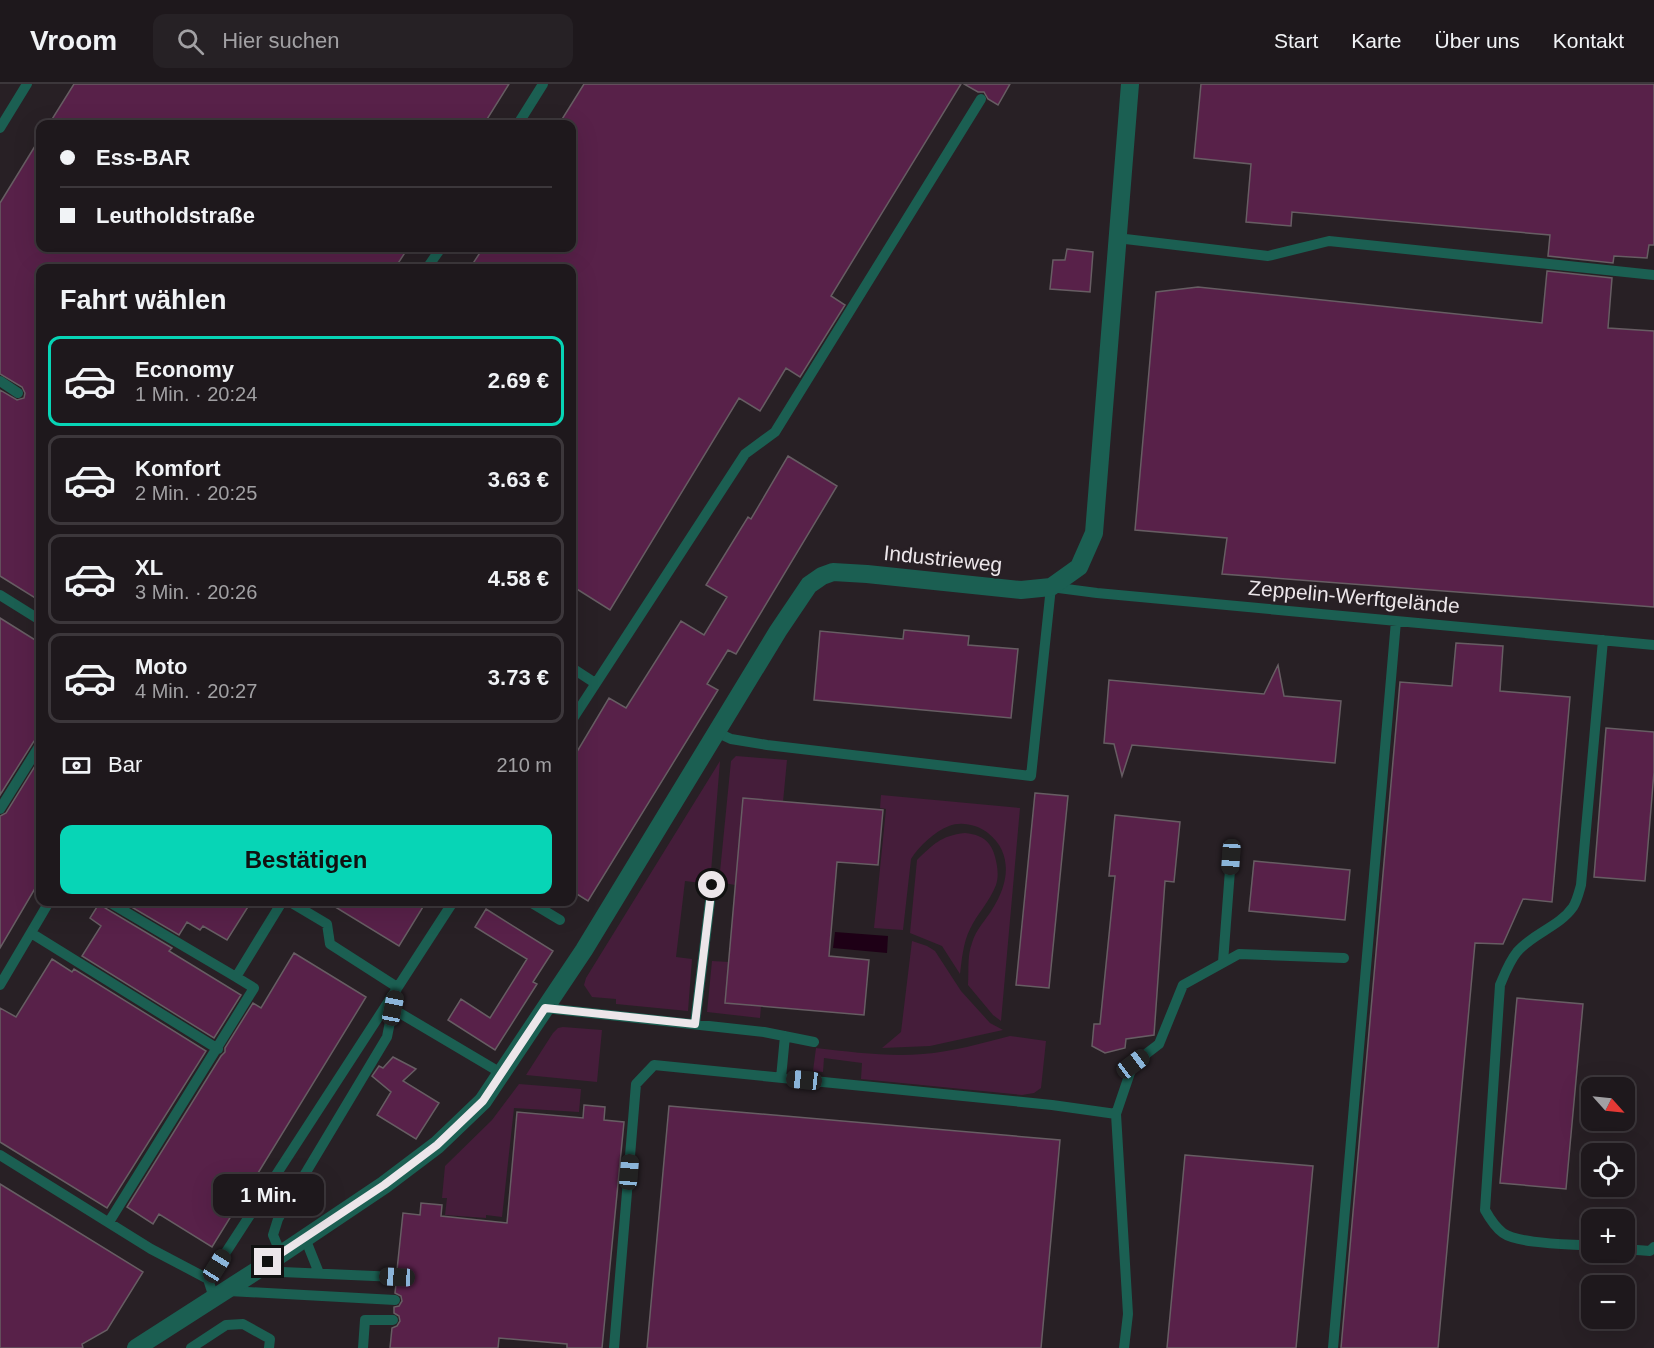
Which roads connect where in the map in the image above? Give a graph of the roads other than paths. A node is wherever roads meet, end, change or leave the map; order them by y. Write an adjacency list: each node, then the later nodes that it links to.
1 (27, 84): 6 (lane)
2 (543, 84): 5 (lane)
3 (1130, 84): 7 (street, Industrieweg)
4 (981, 99): 18 (lane)
5 (520, 120)
6 (0, 128)
7 (1118, 238): 8 (lane); 11 (street, Industrieweg)
8 (1654, 275)
9 (0, 381): 10 (lane)
10 (18, 393)
11 (1051, 587): 14 (lane, Zeppelin-Werftgelände); 20 (street, Industrieweg); 20 (lane)
12 (0, 596): 13 (lane)
13 (36, 618)
14 (1396, 621): 15 (lane, Zeppelin-Werftgelände); 67 (lane)
15 (1603, 640): 16 (lane, Zeppelin-Werftgelände); 50 (lane)
16 (1654, 645)
17 (576, 671): 18 (lane)
18 (595, 683): 19 (lane)
19 (576, 714)
20 (716, 732): 39 (street, Industrieweg)
21 (36, 751): 22 (lane)
22 (0, 809)
23 (1231, 857): 34 (lane)
24 (712, 885): 40 (lane)
25 (48, 906): 32 (lane)
26 (116, 906): 35 (lane)
27 (280, 906): 35 (lane)
28 (297, 906): 37 (lane)
29 (450, 906): 37 (lane)
30 (537, 906): 31 (lane)
31 (560, 920)
32 (31, 933): 36 (lane); 43 (lane)
33 (1344, 958): 34 (lane)
34 (1223, 962): 46 (lane)
35 (236, 977): 43 (lane)
36 (0, 985)
37 (397, 987): 38 (lane); 57 (lane)
38 (393, 1008): 44 (lane); 53 (lane)
39 (545, 1008): 40 (lane); 44 (street, Industrieweg)
40 (695, 1024): 41 (lane)
41 (785, 1036): 42 (lane); 45 (lane)
42 (814, 1042)
43 (218, 1049): 48 (lane)
44 (501, 1074): 49 (street, Industrieweg)
45 (782, 1078): 46 (lane); 65 (lane)
46 (1116, 1114): 66 (lane)
47 (0, 1155): 48 (lane)
48 (109, 1222): 57 (lane)
49 (305, 1238): 53 (street, Industrieweg); 55 (lane)
50 (1581, 1245)
51 (1654, 1247): 52 (lane)
52 (1635, 1250)
53 (281, 1254): 54 (street, Industrieweg)
54 (256, 1271): 55 (lane); 58 (street, Industrieweg)
55 (319, 1274): 56 (lane)
56 (397, 1277)
57 (208, 1279): 58 (lane)
58 (220, 1294): 59 (lane); 61 (street, Industrieweg)
59 (395, 1300)
60 (393, 1320): 64 (lane)
61 (143, 1346)
62 (191, 1348): 63 (lane)
63 (269, 1348)
64 (363, 1348)
65 (614, 1348)
66 (1124, 1348)
67 (1333, 1348)

